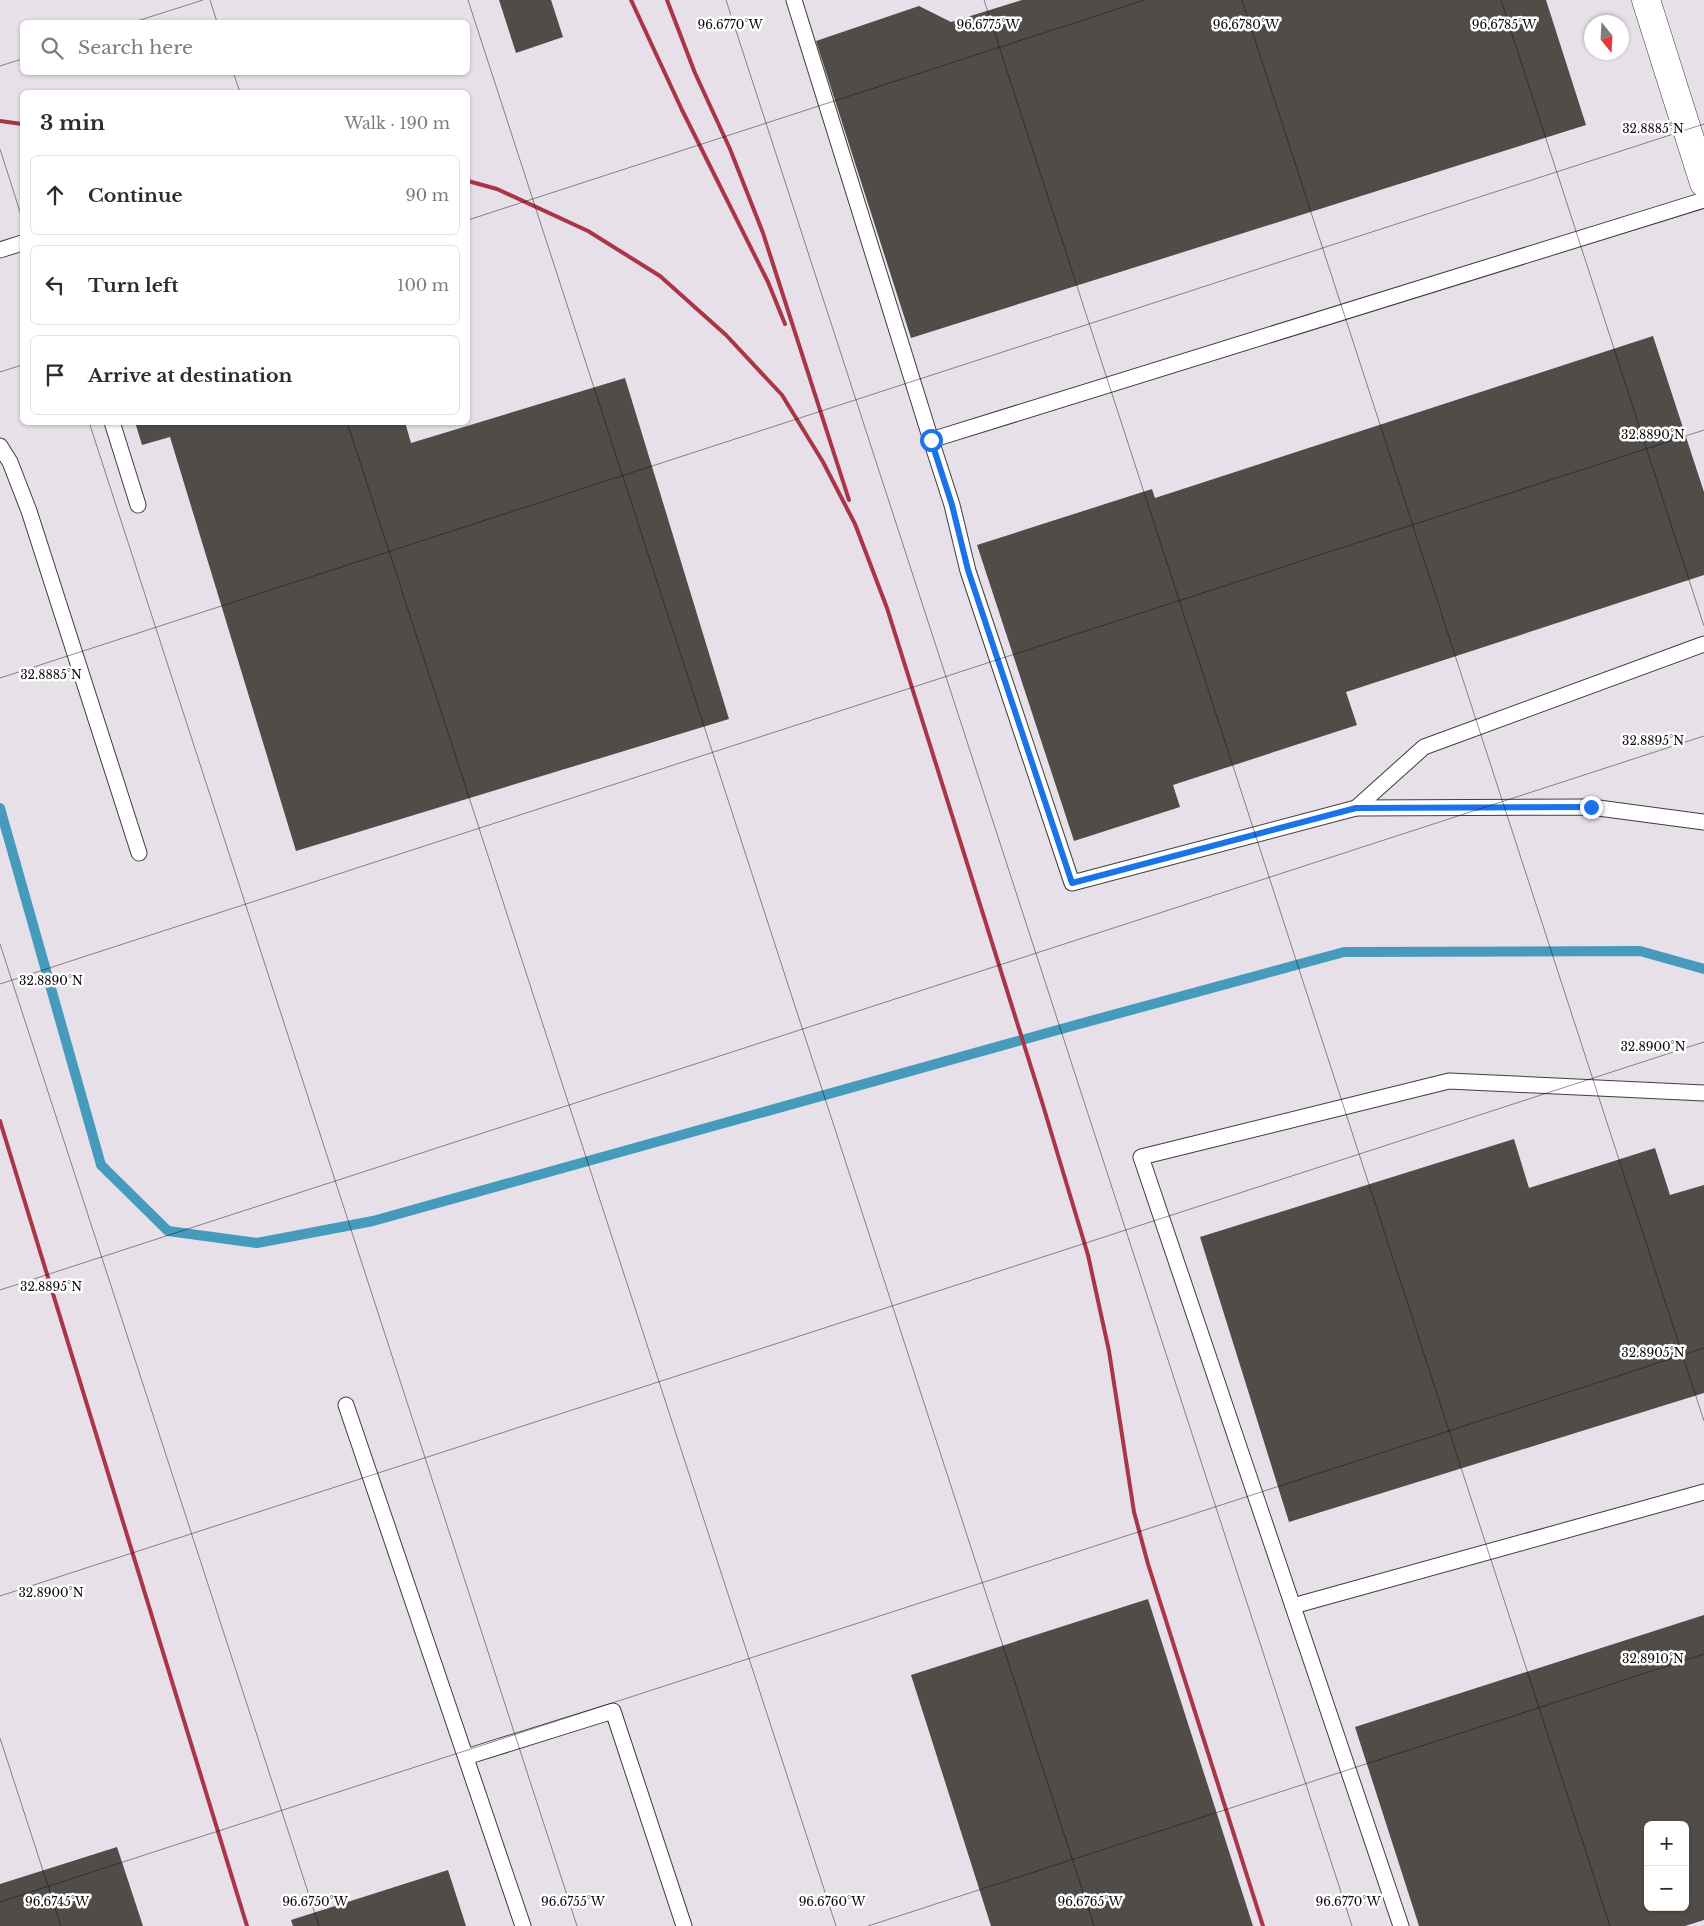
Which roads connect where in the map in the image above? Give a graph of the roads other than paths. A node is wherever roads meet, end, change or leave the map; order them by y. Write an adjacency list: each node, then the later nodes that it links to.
1 (794, 0): 9 (lane)
2 (1646, 0): 3 (street)
3 (1699, 147): 4 (street)
4 (1704, 183)
5 (1704, 200): 9 (lane)
6 (20, 244): 7 (lane)
7 (0, 250)
8 (113, 425): 11 (lane)
9 (931, 440): 13 (lane)
10 (0, 446): 15 (lane)
11 (138, 505)
12 (1704, 644): 13 (lane)
13 (1356, 808): 14 (lane)
14 (1704, 822)
15 (139, 853)
16 (1704, 1093): 19 (lane)
17 (346, 1405): 20 (lane)
18 (1704, 1492): 19 (lane)
19 (1293, 1606): 23 (lane)
20 (466, 1757): 21 (lane); 22 (lane)
21 (523, 1926)
22 (684, 1926)
23 (1401, 1926)

